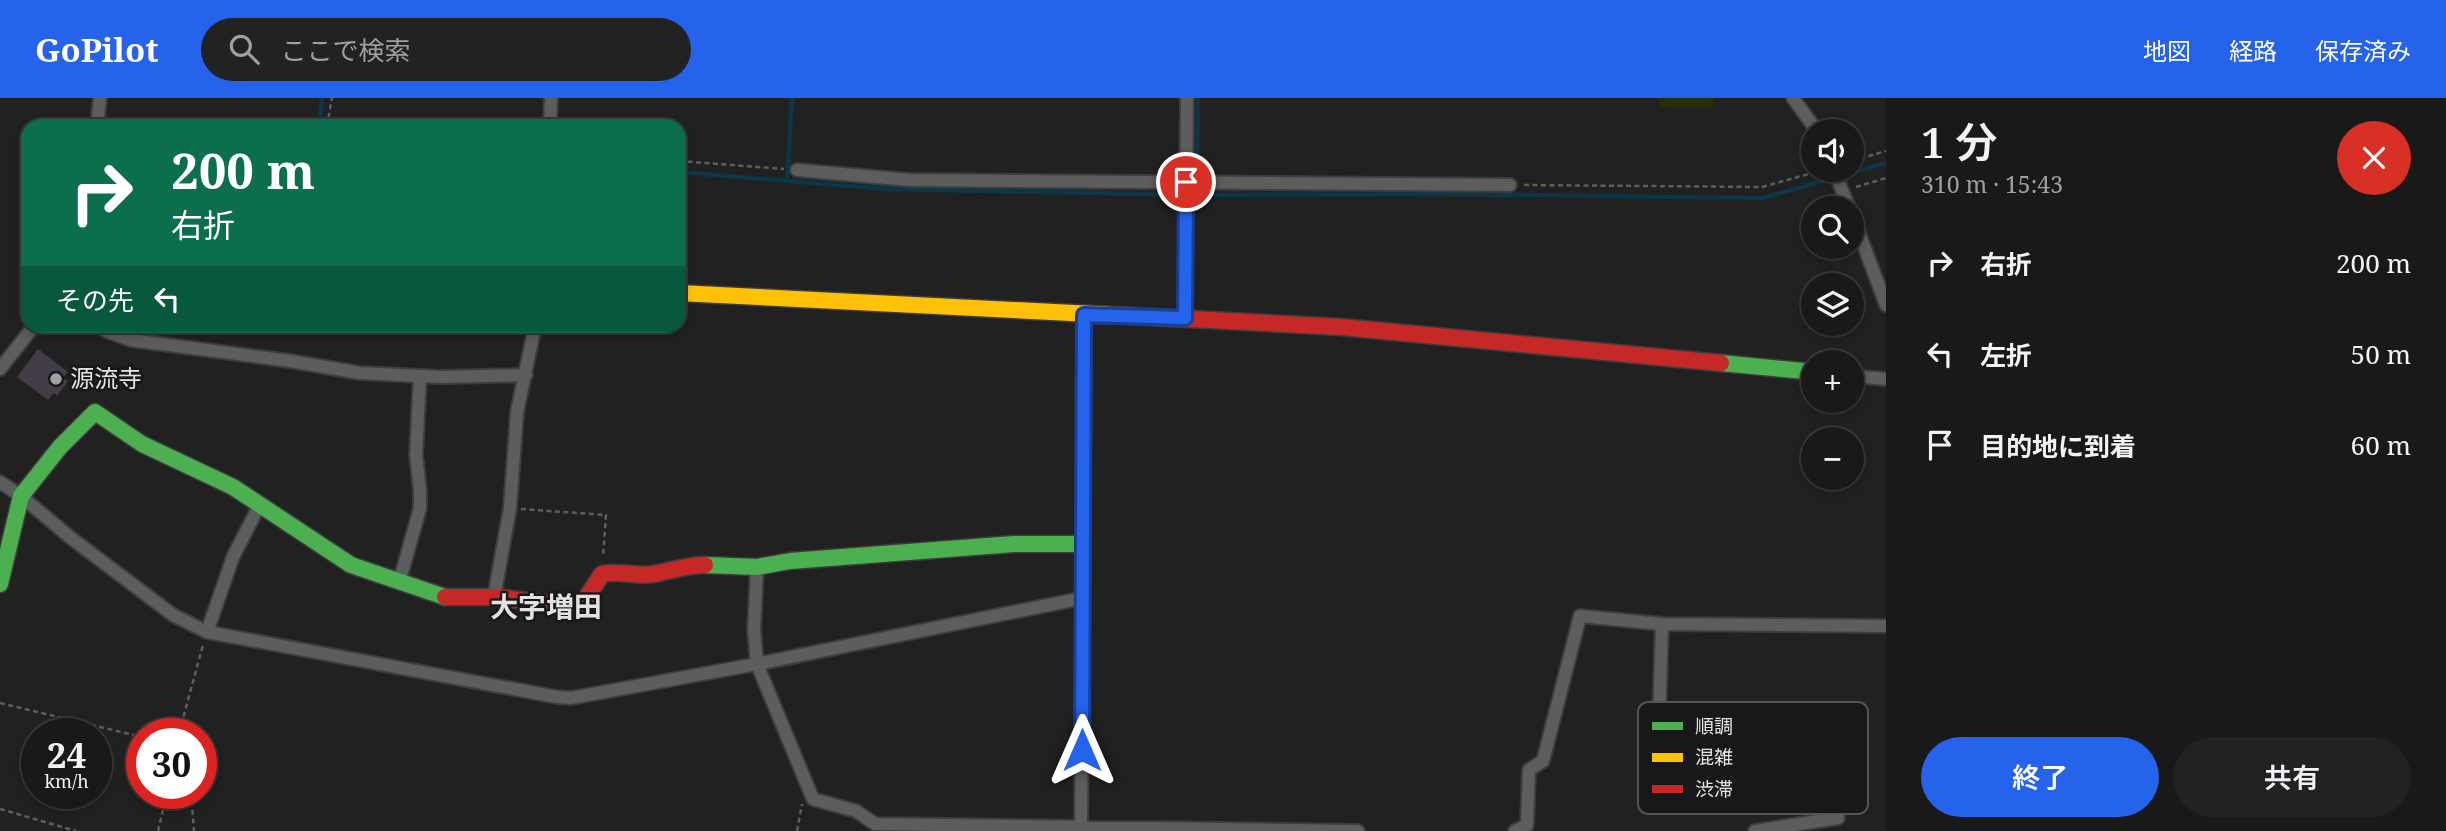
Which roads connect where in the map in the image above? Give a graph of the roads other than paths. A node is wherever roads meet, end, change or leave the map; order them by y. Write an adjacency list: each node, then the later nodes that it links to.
1 (100, 98): 5 (street)
2 (551, 98): 6 (street)
3 (1187, 98): 9 (street)
4 (1793, 98): 7 (street)
5 (98, 119)
6 (550, 119)
7 (1808, 119)
8 (797, 170): 9 (street)
9 (1186, 183): 10 (street); 15 (street)
10 (1510, 185)
11 (1864, 246): 13 (street)
12 (686, 293): 14 (street)
13 (1886, 305)
14 (1084, 315): 15 (street); 28 (street)
15 (1185, 318): 20 (street)
16 (28, 333): 19 (street)
17 (112, 333): 22 (street)
18 (534, 333): 21 (street)
19 (0, 369)
20 (1801, 371)
21 (526, 375): 22 (street); 32 (street)
22 (420, 376): 30 (street)
23 (1864, 377): 24 (street)
24 (1886, 379)
25 (0, 482): 26 (street)
26 (21, 496): 27 (street); 31 (street); 36 (street)
27 (259, 506): 30 (street); 36 (street)
28 (1082, 544): 29 (street); 33 (street)
29 (757, 567): 32 (street); 37 (street)
30 (399, 583): 32 (street)
31 (0, 584)
32 (494, 597)
33 (1083, 598): 37 (street); 40 (street)
34 (1662, 624): 35 (street); 38 (street); 42 (street)
35 (1886, 626)
36 (207, 632): 37 (street)
37 (757, 664): 40 (street)
38 (1659, 702)
39 (1837, 814): 43 (street)
40 (1081, 827): 41 (street)
41 (1358, 831)
42 (1516, 831)
43 (1755, 831)

